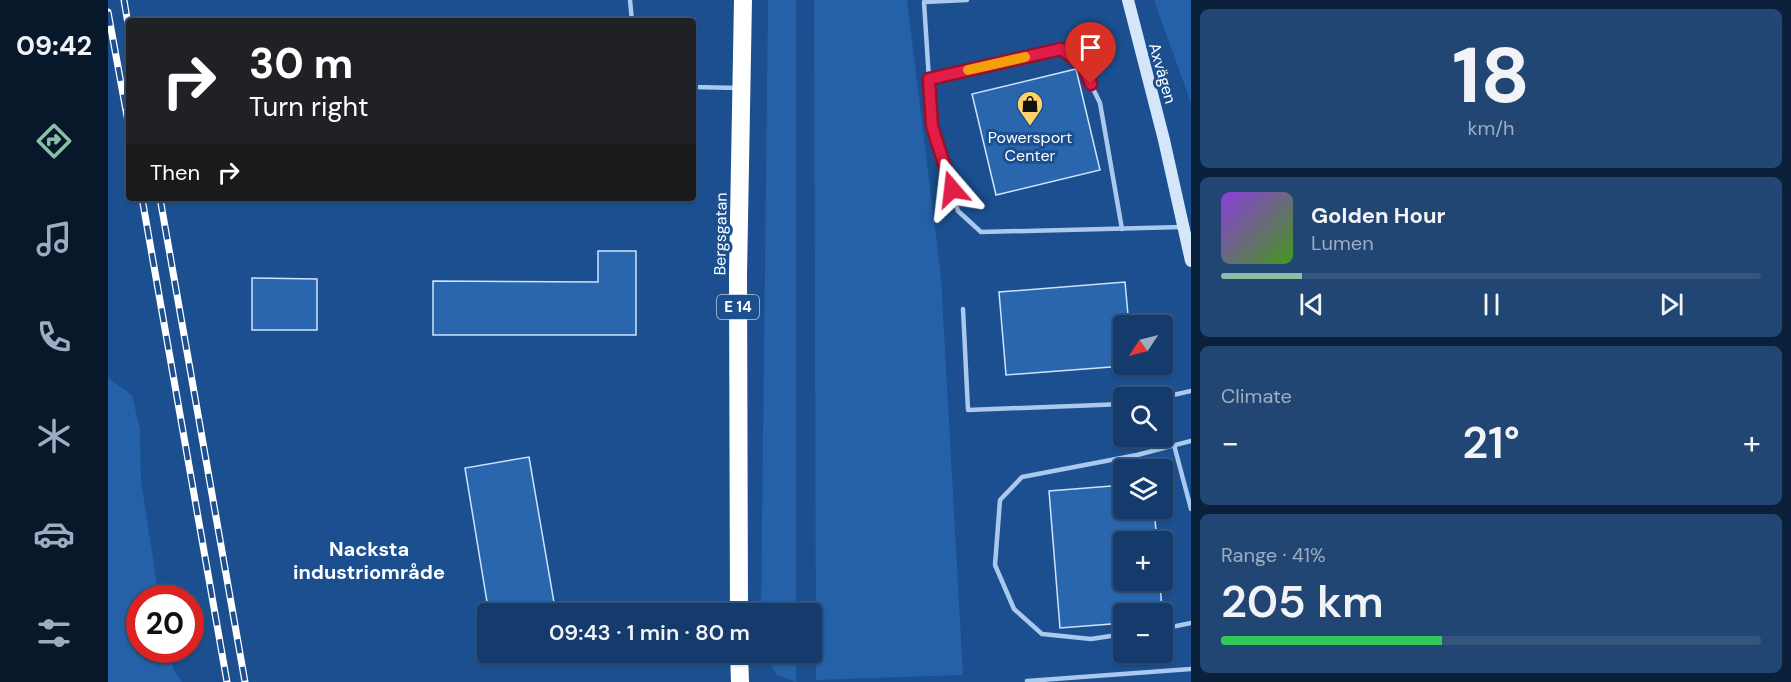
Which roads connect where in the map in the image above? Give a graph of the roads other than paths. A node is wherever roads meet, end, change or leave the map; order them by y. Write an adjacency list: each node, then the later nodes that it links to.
1 (630, 0): 5 (lane)
2 (743, 0): 8 (highway, Bergsgatan / E 14)
3 (967, 0): 6 (lane)
4 (1128, 0): 9 (street, Axvägen)
5 (632, 18)
6 (929, 79): 10 (lane); 10 (lane)
7 (696, 87): 8 (lane)
8 (742, 88): 19 (highway, Bergsgatan / E 14)
9 (1184, 227): 10 (lane); 11 (street, Axvägen)
10 (1122, 229)
11 (1191, 261)
12 (963, 309): 15 (lane)
13 (1191, 391): 14 (lane)
14 (1173, 395)
15 (1113, 404)
16 (1191, 441): 17 (lane)
17 (1174, 445): 18 (lane); 22 (lane)
18 (1191, 509)
19 (739, 603)
20 (1191, 622): 21 (lane)
21 (1173, 626)
22 (1113, 636)
23 (739, 663): 27 (highway)
24 (1191, 669): 25 (lane)
25 (1159, 673): 26 (lane); 28 (lane)
26 (1027, 681)
27 (740, 682)
28 (1160, 682)

